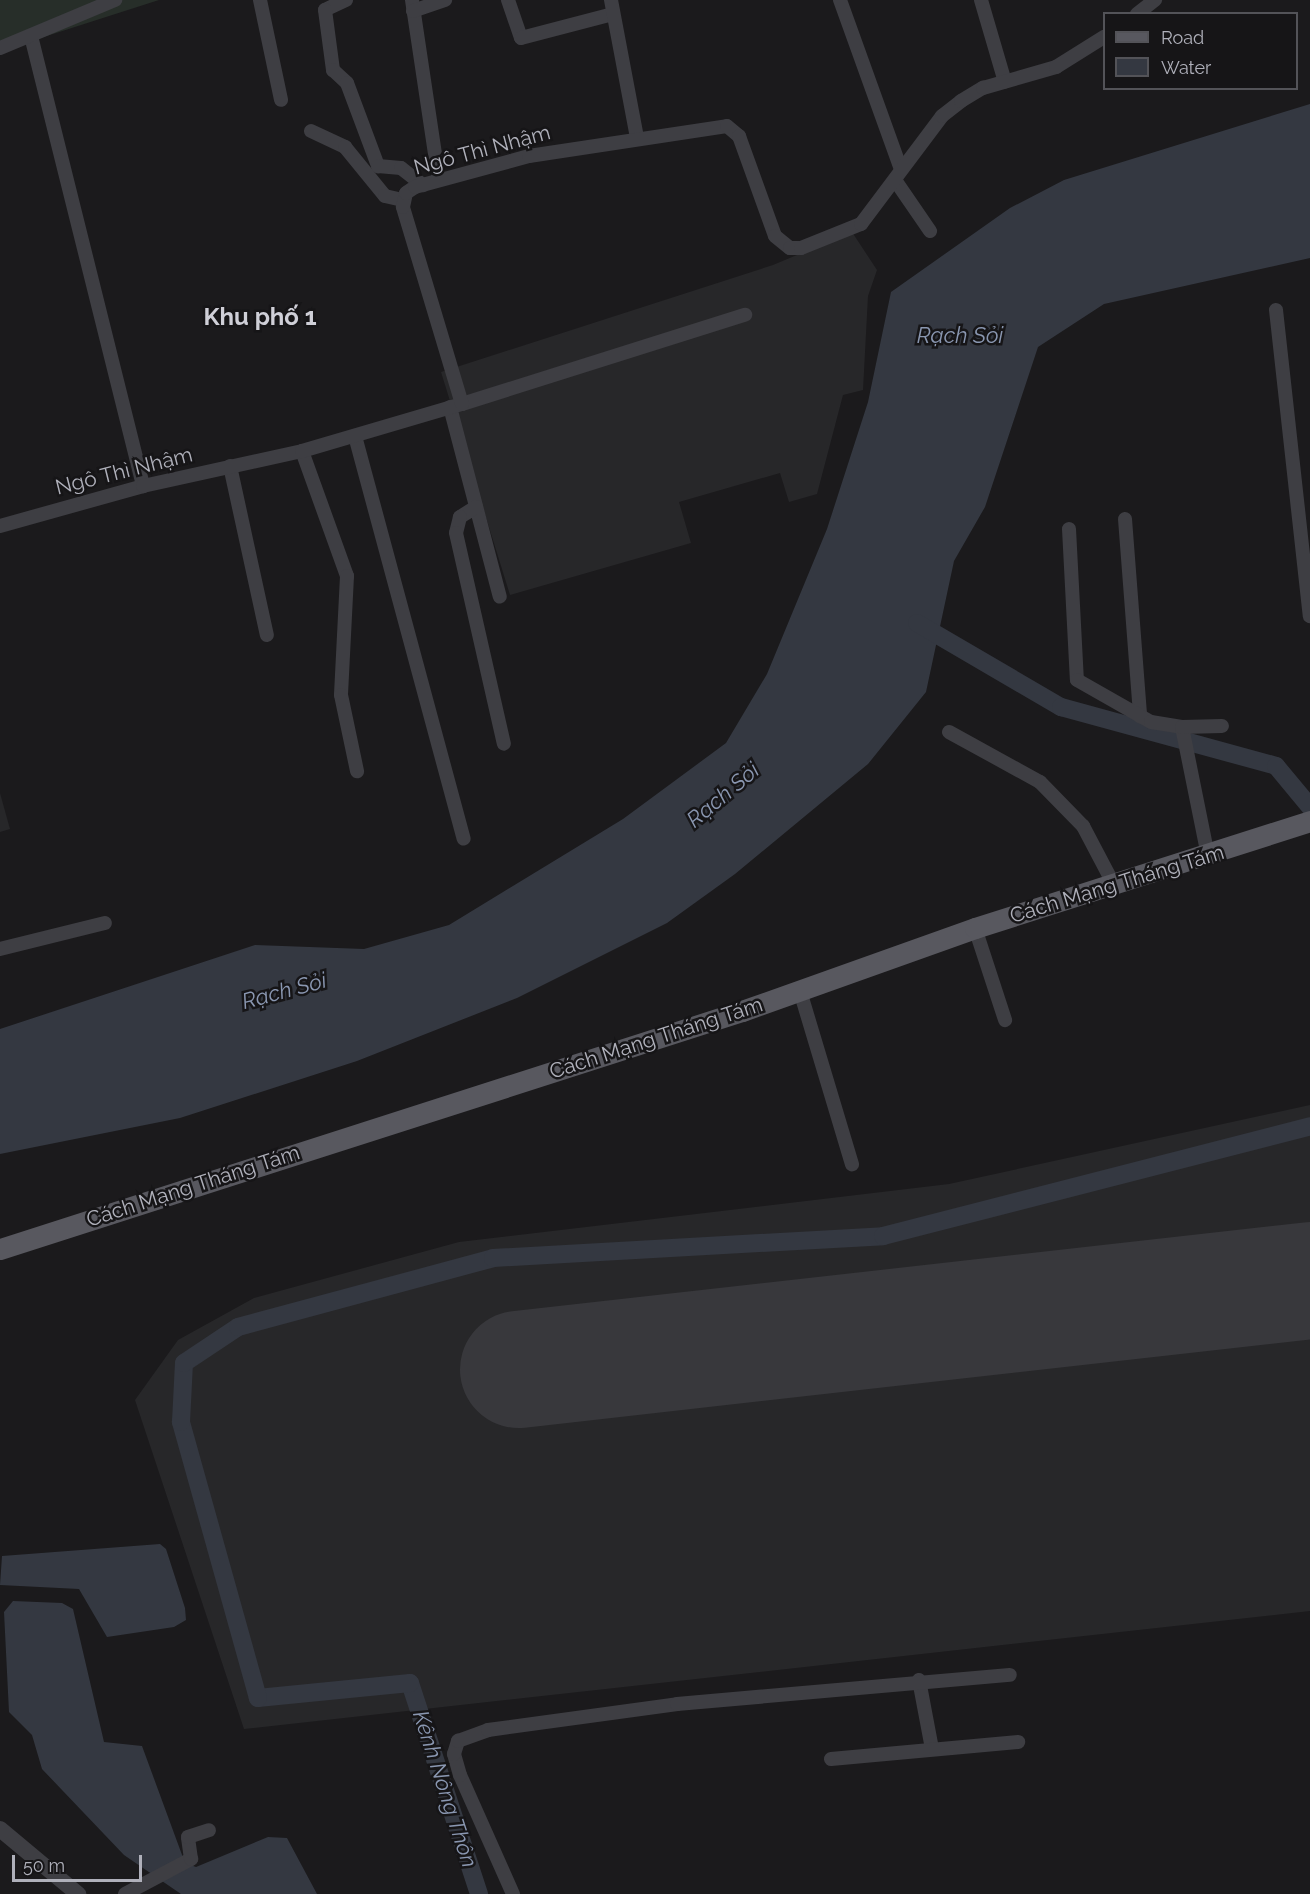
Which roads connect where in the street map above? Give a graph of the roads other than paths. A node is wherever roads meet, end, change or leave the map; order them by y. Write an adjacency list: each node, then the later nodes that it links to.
1 (115, 0): 13 (street)
2 (260, 0): 17 (street)
3 (346, 0): 22 (street)
4 (445, 0): 10 (street)
5 (508, 0): 12 (street)
6 (611, 0): 12 (street)
7 (840, 0): 20 (street)
8 (981, 0): 16 (street)
9 (1155, 0): 11 (street)
10 (412, 6): 21 (street)
11 (1140, 12)
12 (613, 14): 19 (street)
13 (31, 36): 15 (street); 31 (street)
14 (1103, 38): 16 (street, Ngô Thì Nhậm)
15 (0, 48)
16 (1005, 82): 20 (street, Ngô Thì Nhậm)
17 (281, 100)
18 (311, 131): 23 (street)
19 (637, 137): 20 (street, Ngô Thì Nhậm); 21 (street, Ngô Thì Nhậm)
20 (898, 175): 24 (street)
21 (439, 180): 22 (street, Ngô Thì Nhậm)
22 (423, 185): 23 (street, Ngô Thì Nhậm)
23 (403, 200): 27 (street, Ngô Thì Nhậm)
24 (930, 231)
25 (1276, 310): 37 (street)
26 (745, 315): 27 (street)
27 (456, 406): 28 (street, Ngô Thì Nhậm); 32 (street)
28 (355, 436): 29 (street, Ngô Thì Nhậm); 46 (street)
29 (302, 452): 30 (street, Ngô Thì Nhậm); 44 (street)
30 (230, 466): 31 (street, Ngô Thì Nhậm); 38 (street)
31 (143, 486): 34 (street, Ngô Thì Nhậm)
32 (476, 507): 36 (street); 43 (street)
33 (1125, 519): 39 (street)
34 (0, 526)
35 (1069, 529): 39 (street)
36 (500, 597)
37 (1310, 616)
38 (267, 635)
39 (1140, 716): 42 (street)
40 (1222, 726): 42 (street)
41 (949, 732): 48 (street)
42 (1183, 732): 47 (street)
43 (504, 744)
44 (357, 771)
45 (1310, 821): 47 (main road, Cách Mạng Tháng Tám)
46 (464, 839)
47 (1208, 856): 48 (main road, Cách Mạng Tháng Tám)
48 (1114, 885): 50 (main road, Cách Mạng Tháng Tám)
49 (105, 922): 51 (street)
50 (975, 928): 52 (main road, Cách Mạng Tháng Tám); 53 (street)
51 (0, 949)
52 (800, 991): 54 (street); 55 (main road, Cách Mạng Tháng Tám)
53 (1005, 1020)
54 (852, 1164)
55 (0, 1249)
56 (1010, 1675): 57 (street)
57 (919, 1680): 59 (street); 65 (street)
58 (1018, 1742): 59 (street)
59 (932, 1749): 60 (street)
60 (831, 1759)
61 (0, 1829): 63 (street)
62 (208, 1830): 64 (street)
63 (78, 1894)
64 (125, 1894)
65 (513, 1894)

